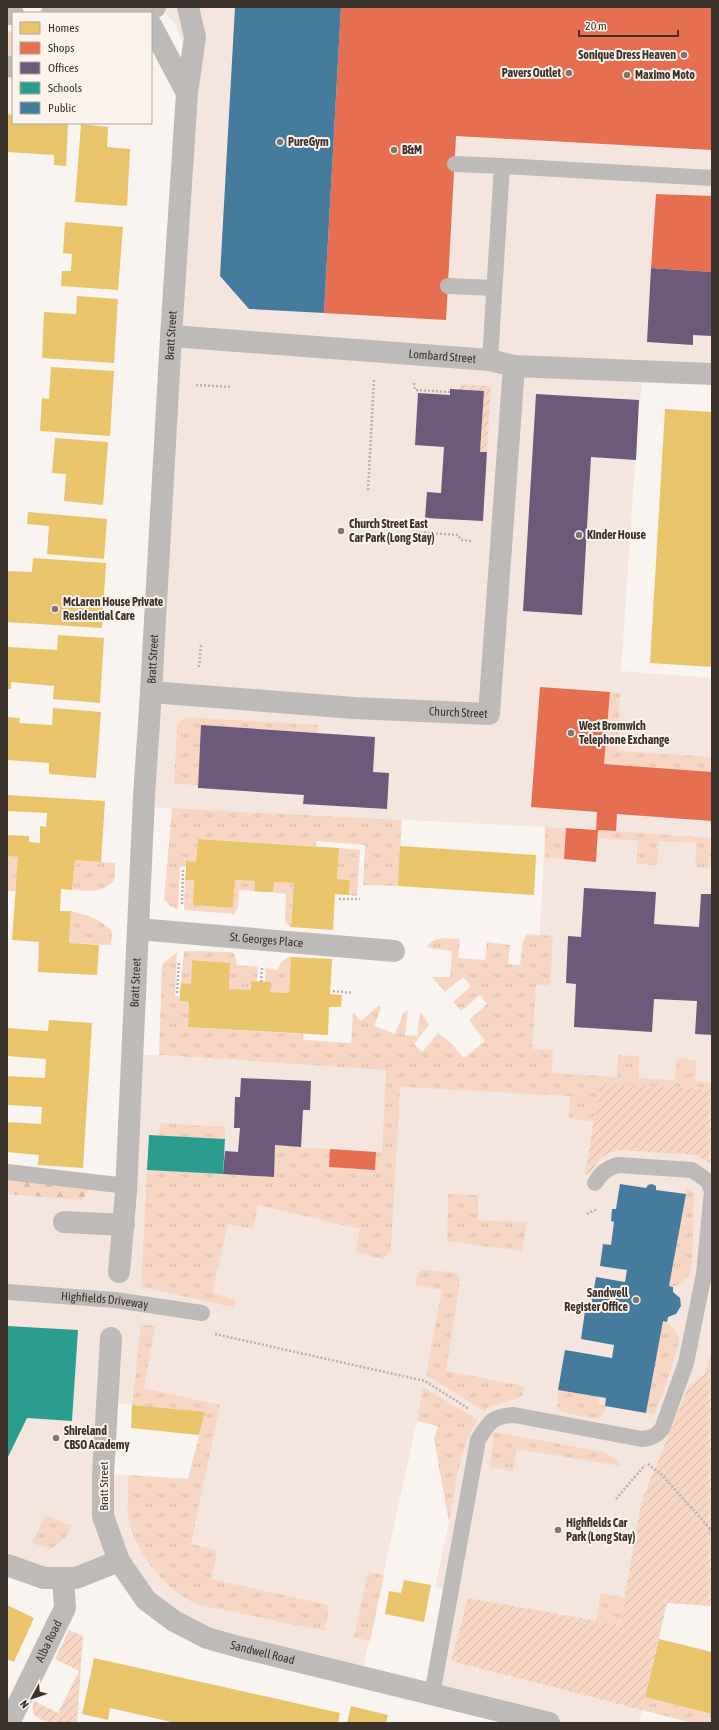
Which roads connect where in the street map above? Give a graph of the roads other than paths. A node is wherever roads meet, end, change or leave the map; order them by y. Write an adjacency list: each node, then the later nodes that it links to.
1 (11, 7): 3 (street)
2 (188, 7): 5 (street, Bratt Street)
3 (7, 9)
4 (152, 34): 5 (street)
5 (187, 93): 11 (street, Bratt Street)
6 (454, 164): 7 (lane)
7 (502, 166): 8 (lane); 10 (lane)
8 (712, 178)
9 (448, 286): 10 (lane)
10 (494, 288): 12 (lane)
11 (171, 336): 12 (street, Lombard Street); 15 (street, Bratt Street)
12 (490, 360): 13 (street, Lombard Street)
13 (514, 366): 14 (street, Lombard Street); 15 (street, Church Street)
14 (712, 374)
15 (151, 692): 16 (street, Bratt Street)
16 (138, 929): 17 (street, St. Georges Place); 20 (street, Bratt Street)
17 (394, 951)
18 (7, 1172): 20 (lane)
19 (595, 1184): 30 (lane)
20 (126, 1186): 22 (street, Bratt Street)
21 (64, 1222): 22 (street)
22 (124, 1225): 23 (street, Bratt Street)
23 (119, 1272)
24 (7, 1292): 25 (lane, Highfields Driveway)
25 (202, 1312)
26 (111, 1338): 27 (street, Bratt Street)
27 (119, 1561): 29 (street); 30 (street, Sandwell Road)
28 (7, 1565): 29 (street)
29 (63, 1578): 31 (street, Alba Road)
30 (432, 1694): 32 (street, Sandwell Road)
31 (9, 1723)
32 (549, 1723)

